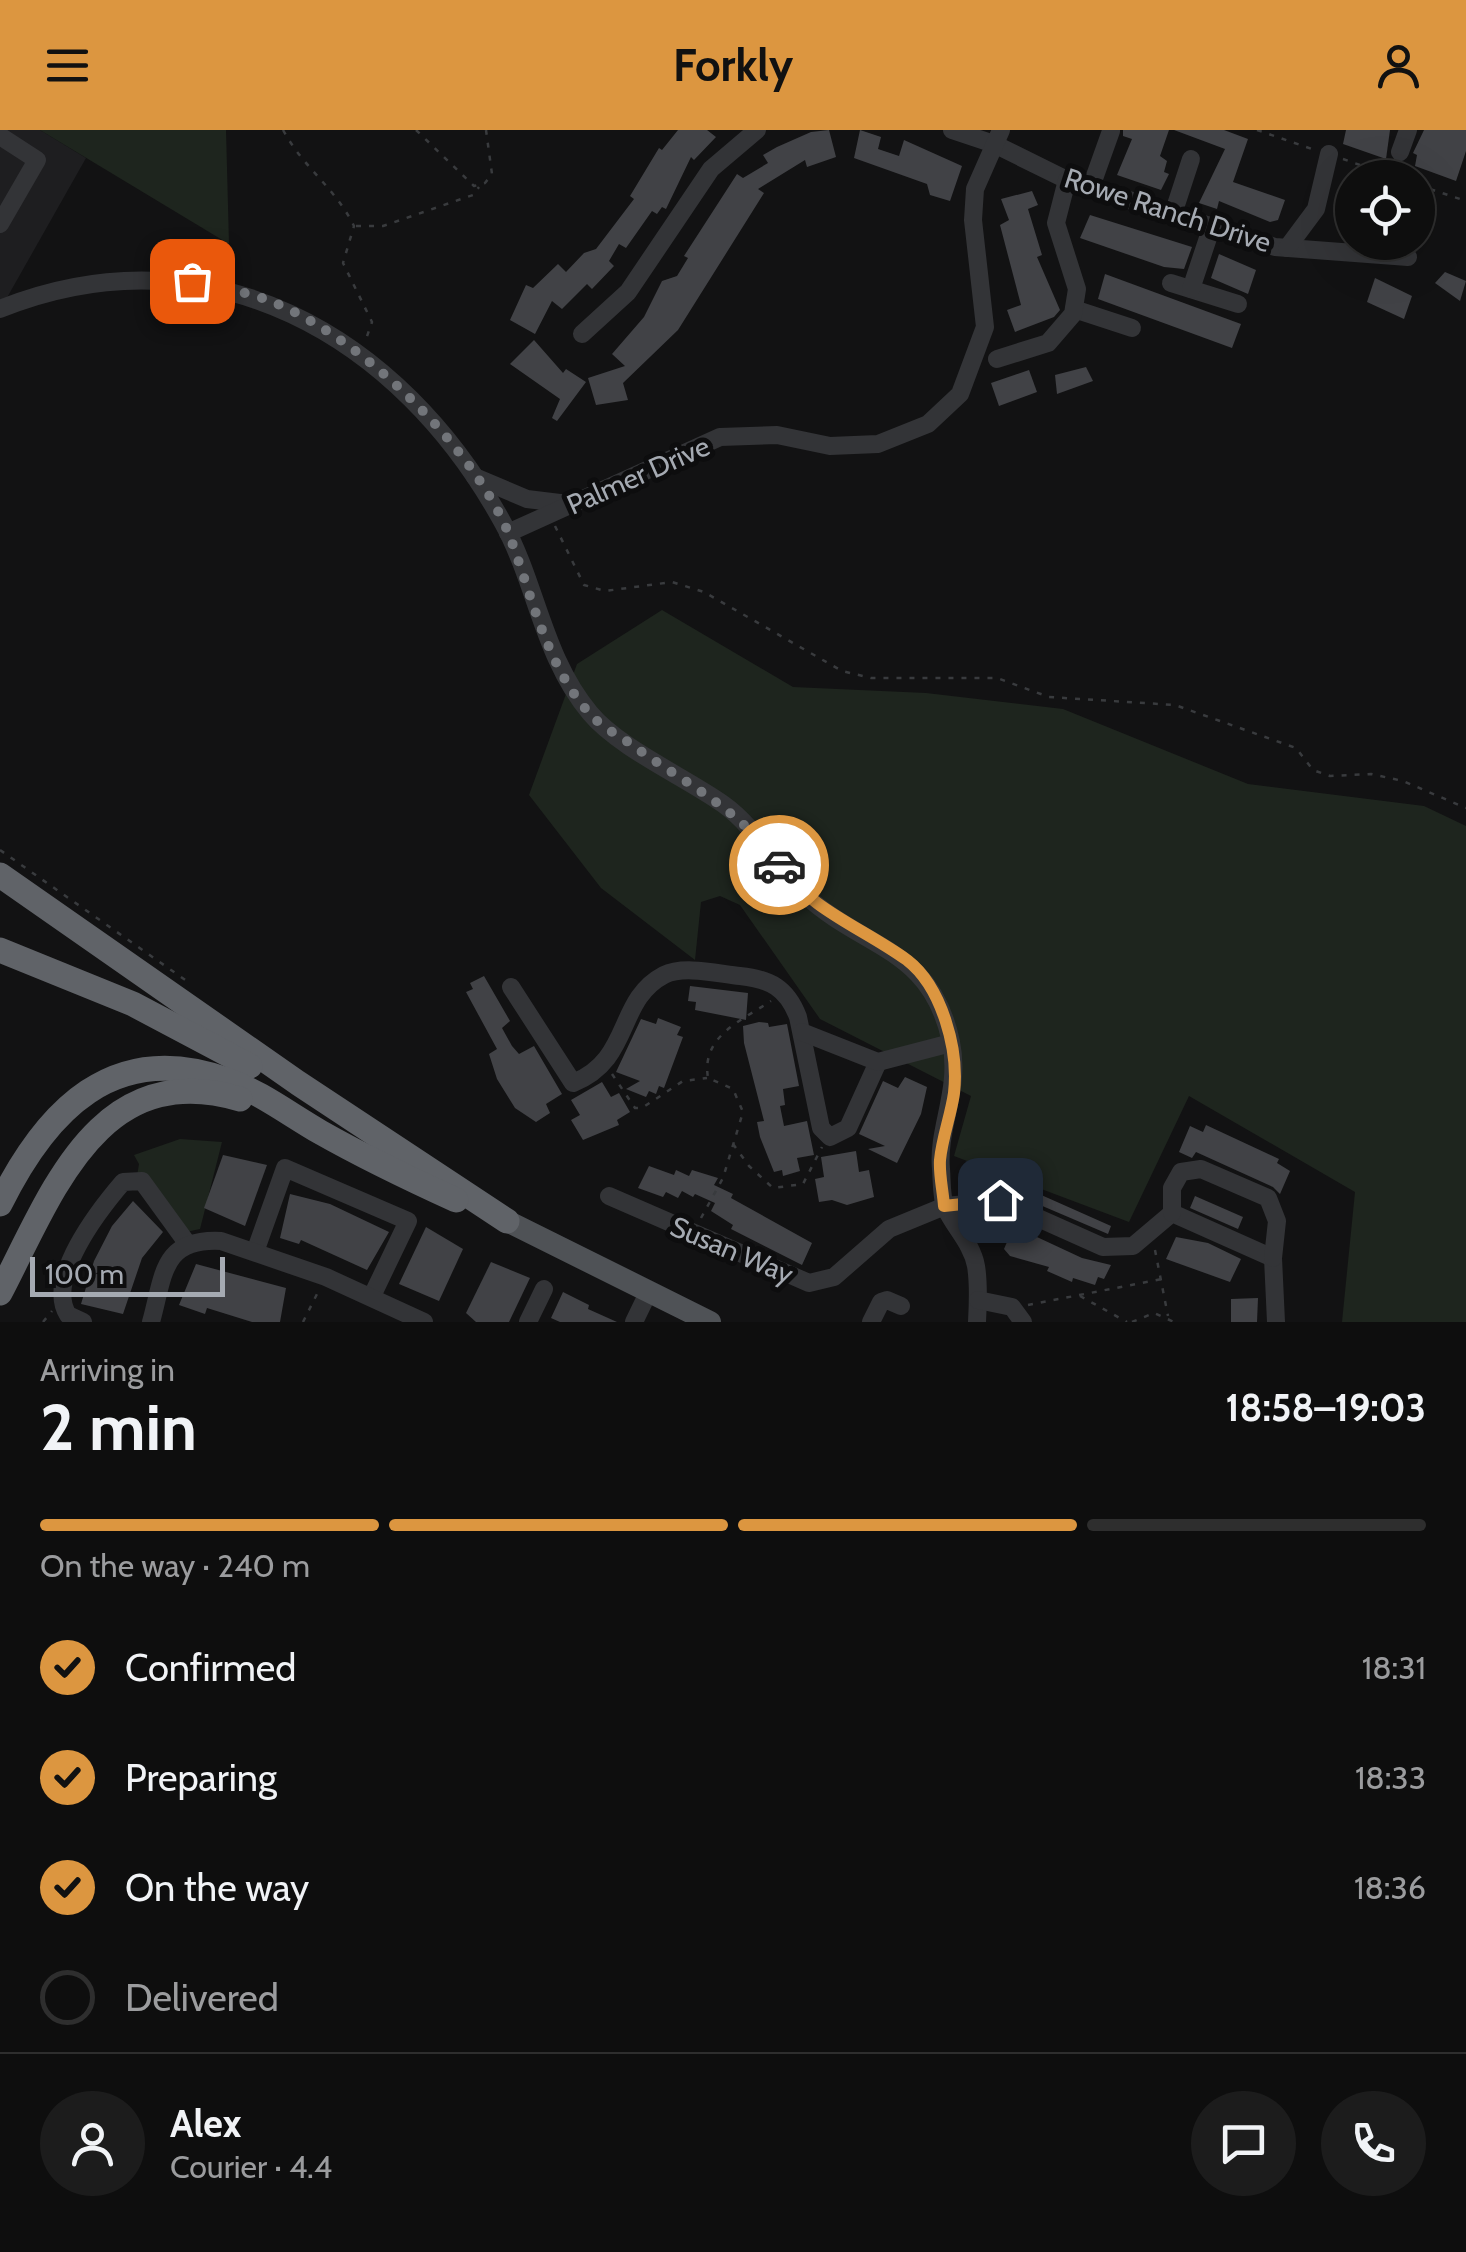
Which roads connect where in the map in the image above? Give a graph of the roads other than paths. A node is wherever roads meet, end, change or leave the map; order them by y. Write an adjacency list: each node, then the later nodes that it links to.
1 (758, 130): 23 (street)
2 (952, 130): 6 (street, Rowe Ranch Drive)
3 (1408, 130): 7 (street)
4 (1111, 131): 11 (street)
5 (0, 136): 13 (street)
6 (998, 137): 10 (street, Rowe Ranch Drive); 26 (street, Palmer Drive)
7 (1400, 152)
8 (1330, 154): 15 (street)
9 (1191, 159): 12 (street)
10 (1067, 180): 11 (street, Rowe Ranch Drive); 21 (street)
11 (1091, 187): 12 (street, Rowe Ranch Drive)
12 (1173, 214): 14 (street, Rowe Ranch Drive)
13 (0, 224)
14 (1212, 226): 15 (street, Rowe Ranch Drive); 18 (street)
15 (1287, 248): 16 (street, Rowe Ranch Drive)
16 (1335, 252)
17 (1171, 283): 18 (street)
18 (1191, 289): 19 (street)
19 (1238, 304)
20 (0, 309): 25 (street)
21 (1074, 309): 22 (street); 24 (street)
22 (1132, 328)
23 (582, 334)
24 (997, 360)
25 (474, 477): 26 (street); 27 (street)
26 (573, 504): 27 (street, Palmer Drive)
27 (508, 534): 32 (street)
28 (0, 875): 35 (highway)
29 (0, 950): 35 (highway)
30 (512, 987): 31 (street)
31 (802, 1032): 33 (street); 33 (street)
32 (951, 1043): 33 (street); 38 (street)
33 (878, 1062)
34 (318, 1131): 37 (highway); 40 (highway); 45 (highway)
35 (394, 1146): 40 (highway)
36 (610, 1196): 38 (street, Susan Way)
37 (0, 1204)
38 (944, 1206): 39 (street, Susan Way); 48 (street)
39 (1172, 1212): 43 (street); 43 (street, Susan Way)
40 (507, 1222): 46 (main road)
41 (186, 1243): 42 (street); 52 (street); 53 (street)
42 (256, 1252): 47 (street); 47 (street)
43 (1273, 1258): 60 (street, Susan Way)
44 (544, 1289): 55 (street)
45 (0, 1293)
46 (648, 1293): 56 (street); 57 (main road)
47 (372, 1296): 50 (street)
48 (978, 1300): 51 (street); 59 (street)
49 (901, 1306): 58 (street)
50 (388, 1314): 54 (street)
51 (1018, 1315)
52 (82, 1322)
53 (152, 1322)
54 (424, 1322)
55 (528, 1322)
56 (634, 1322)
57 (710, 1322)
58 (871, 1322)
59 (976, 1322)
60 (1276, 1322)

